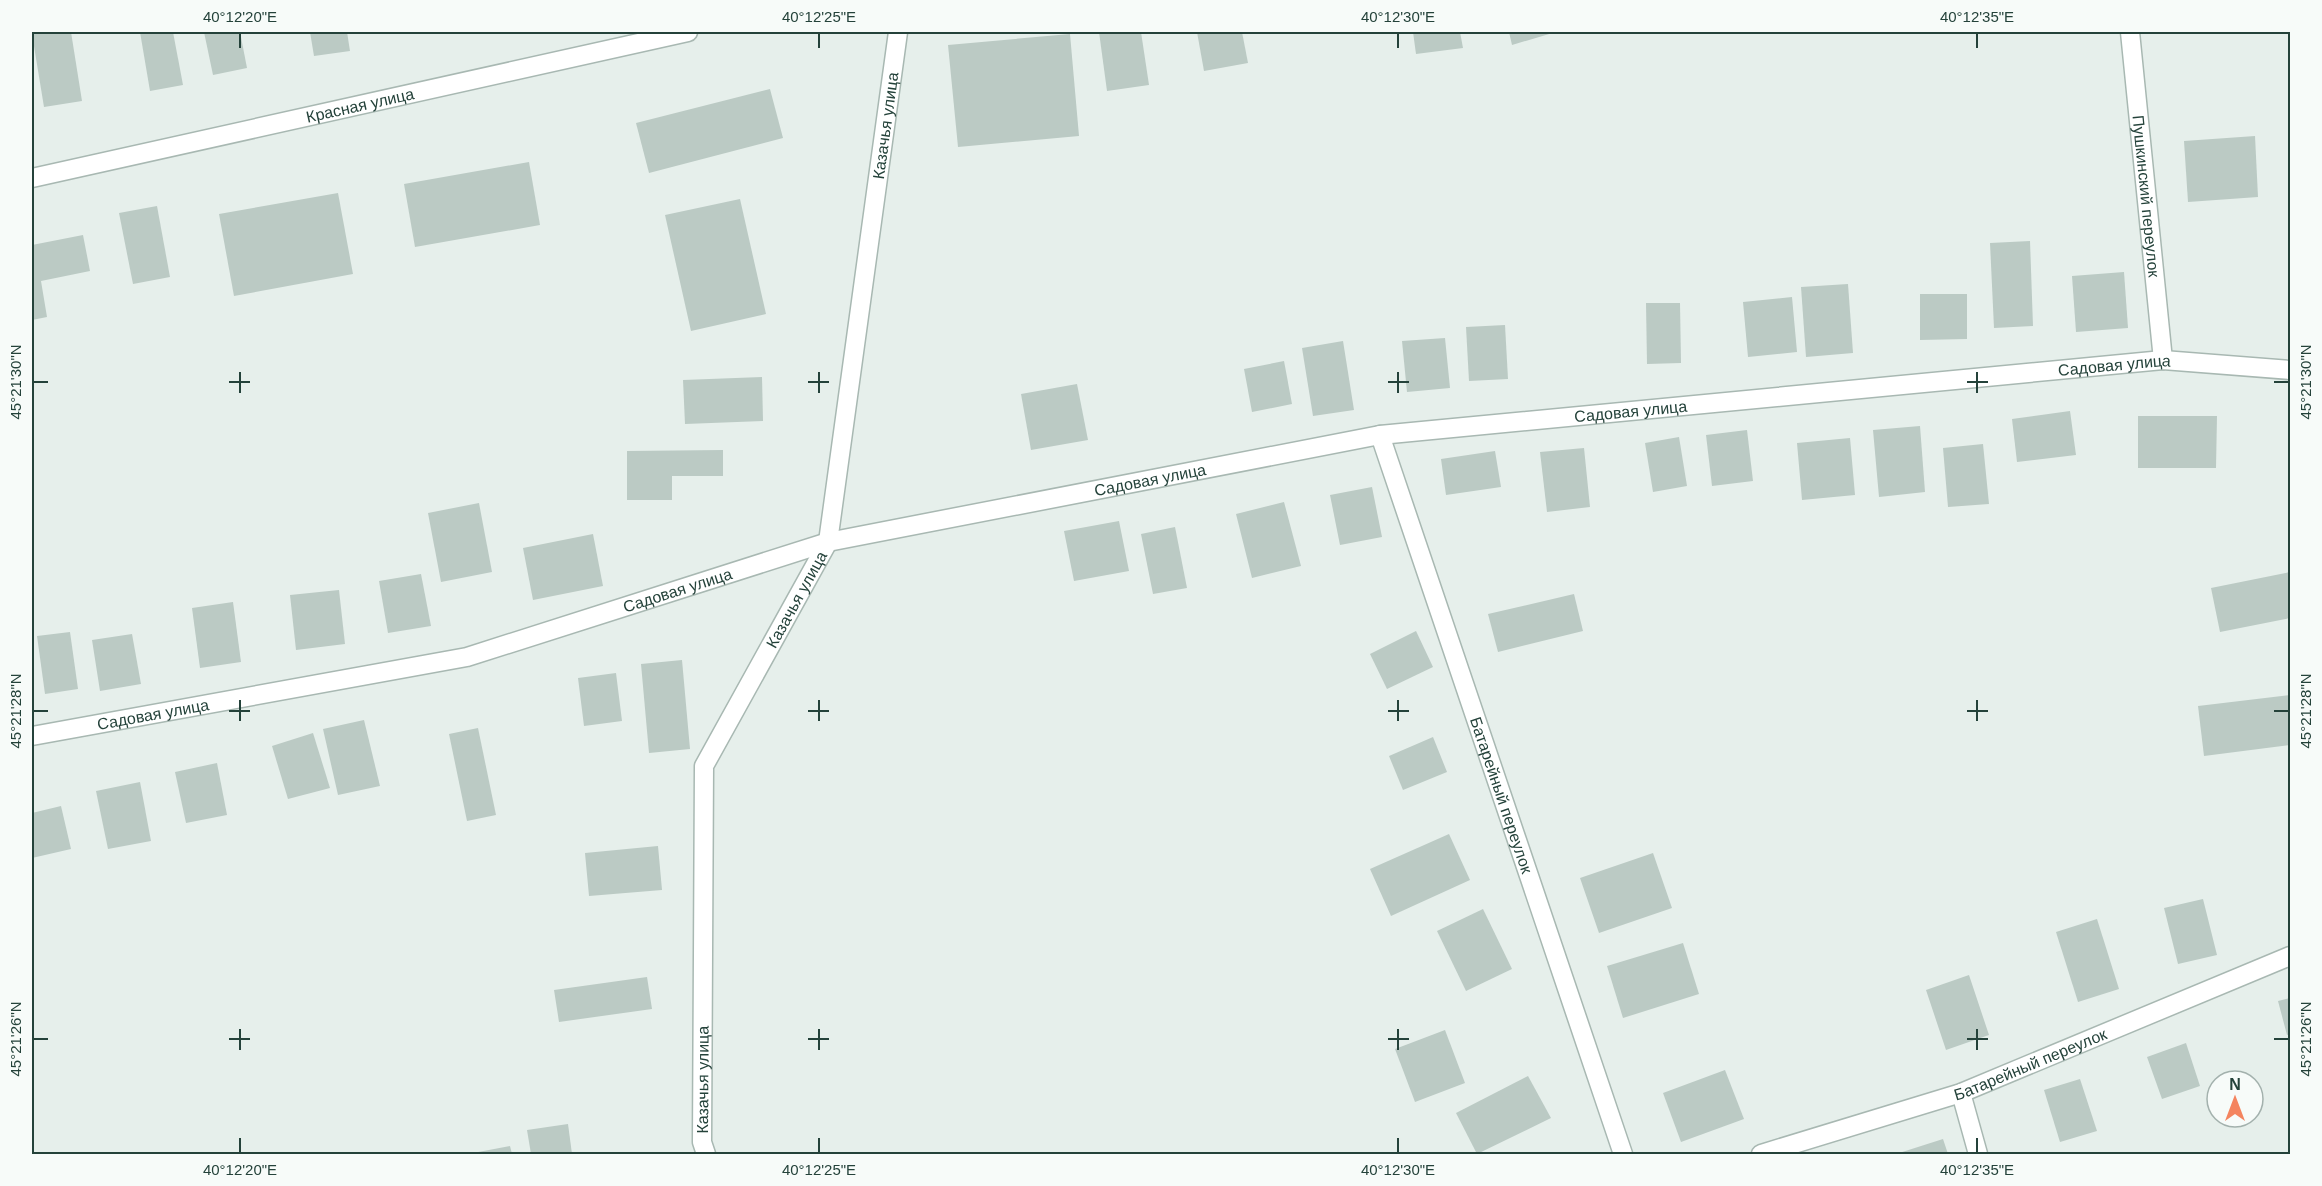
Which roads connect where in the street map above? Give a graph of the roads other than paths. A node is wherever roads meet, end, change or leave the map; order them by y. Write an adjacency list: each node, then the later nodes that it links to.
1 (688, 32): 4 (street, Красная улица)
2 (898, 32): 8 (street, Казачья улица)
3 (2130, 32): 5 (street, Пушкинский переулок)
4 (32, 178)
5 (2163, 360): 6 (street, Садовая улица); 7 (street, Садовая улица)
6 (2290, 370)
7 (1380, 435): 8 (street, Садовая улица); 13 (street, Батарейный переулок)
8 (828, 542): 9 (street, Садовая улица); 12 (street, Казачья улица)
9 (32, 736)
10 (2290, 956): 11 (street, Батарейный переулок)
11 (1961, 1093): 14 (street, Батарейный переулок); 15 (street)
12 (702, 1150)
13 (1623, 1155)
14 (1761, 1155)
15 (1978, 1155)

